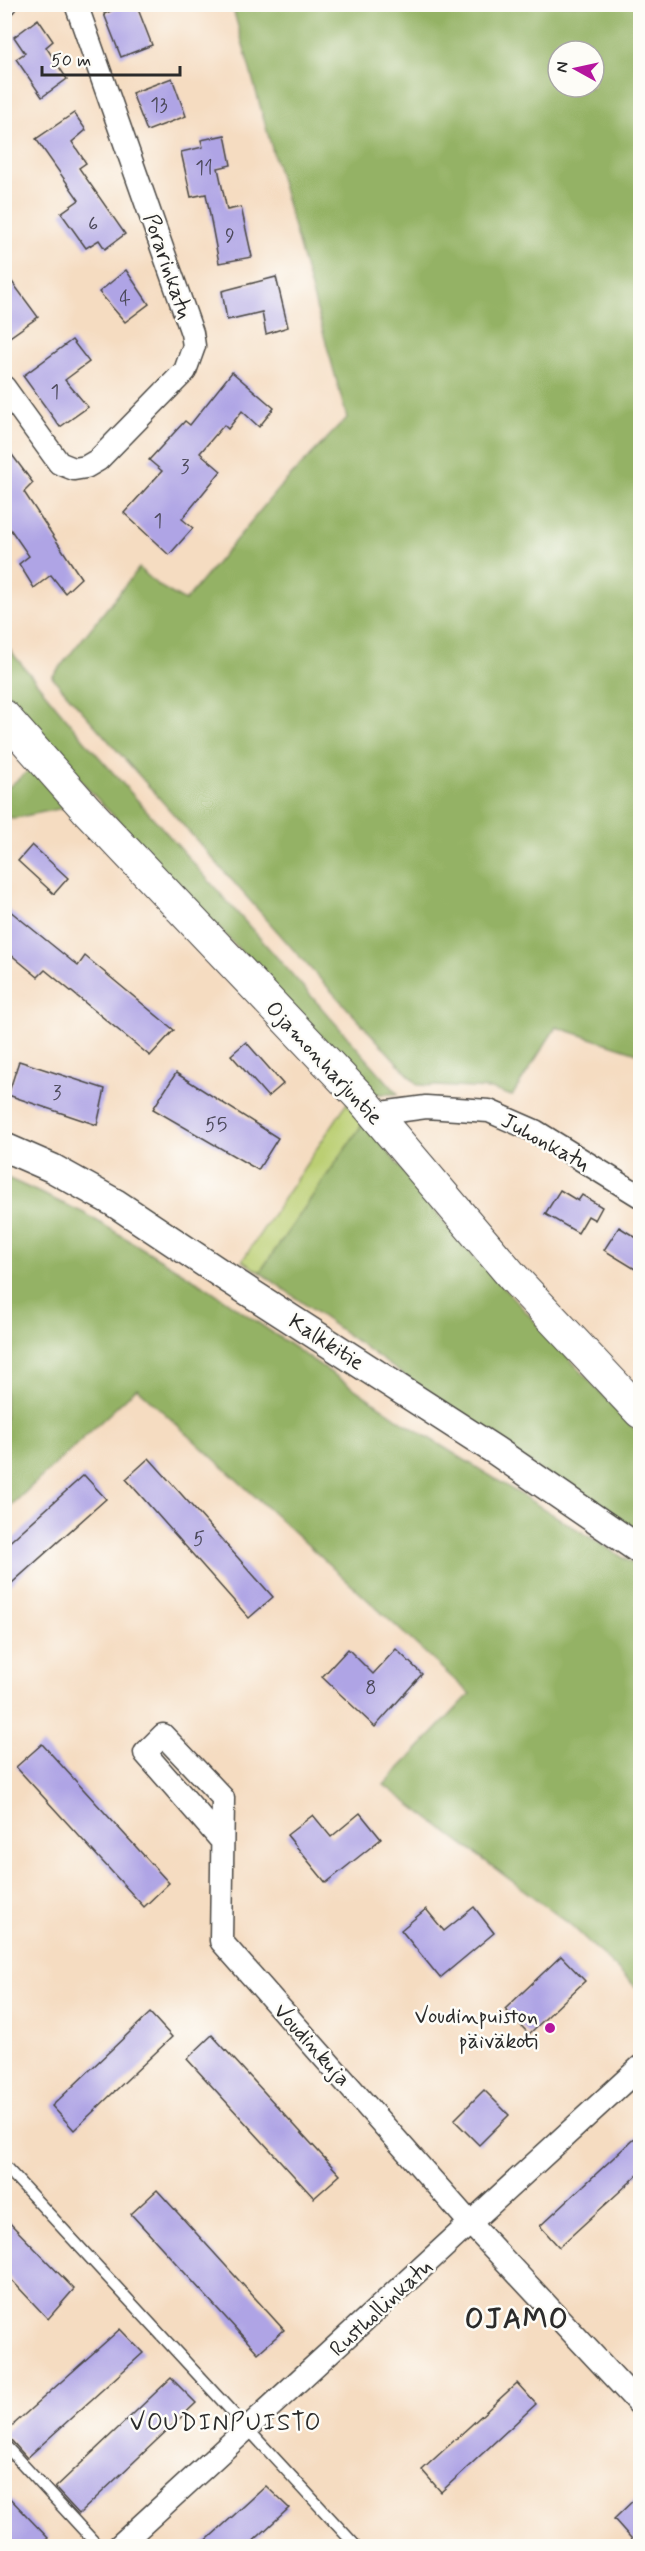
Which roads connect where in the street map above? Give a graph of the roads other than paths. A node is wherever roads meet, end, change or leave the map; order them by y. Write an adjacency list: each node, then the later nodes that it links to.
1 (76, 4): 2 (street, Porarinkatu)
2 (4, 387)
3 (4, 716): 4 (main road, Ojamonharjuntie)
4 (374, 1114): 6 (street, Juhonkatu); 7 (main road, Ojamonharjuntie)
5 (4, 1147): 8 (street, Kalkkitie)
6 (640, 1196)
7 (640, 1412)
8 (640, 1550)
9 (222, 1840): 12 (street, Voudinkuja)
10 (640, 2067): 12 (street, Rusthollinkatu)
11 (4, 2164): 14 (lane)
12 (470, 2223): 13 (street, Voudinkuja); 14 (street, Rusthollinkatu)
13 (640, 2405)
14 (248, 2428): 17 (street, Rusthollinkatu); 18 (lane)
15 (4, 2444): 16 (lane)
16 (98, 2547)
17 (119, 2547)
18 (356, 2547)

